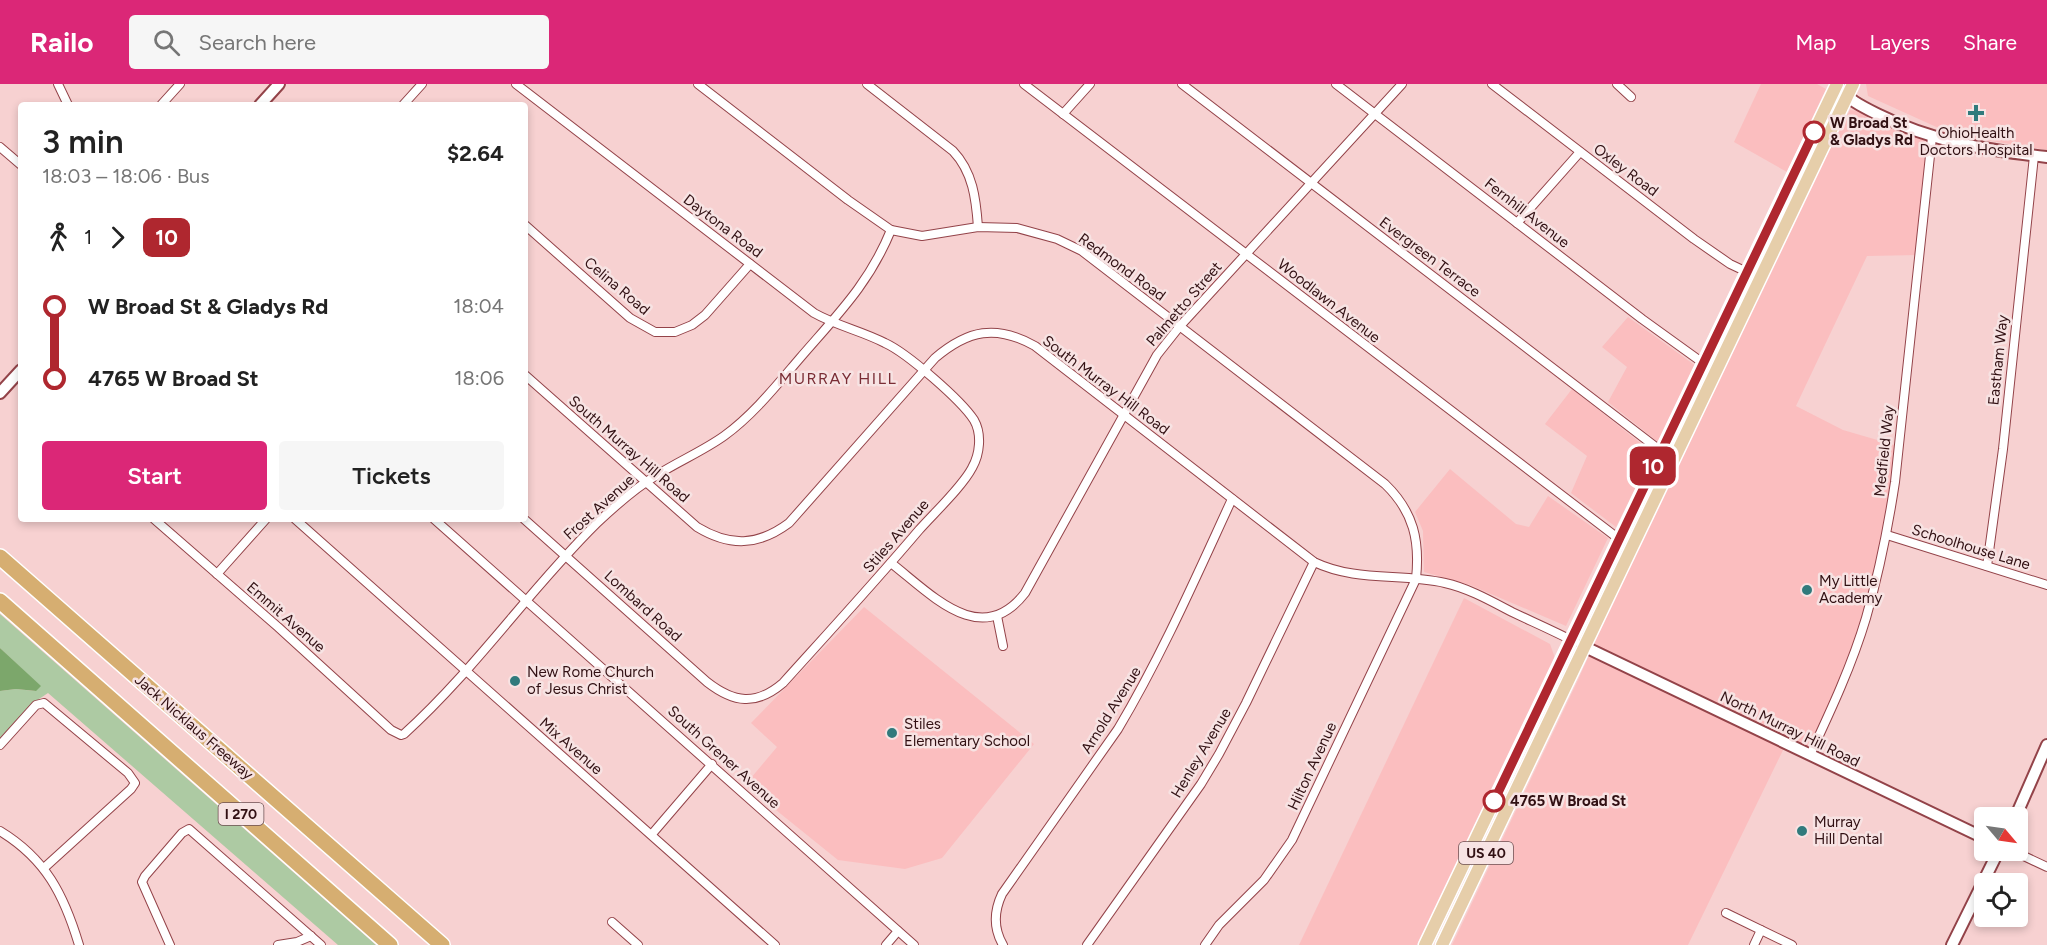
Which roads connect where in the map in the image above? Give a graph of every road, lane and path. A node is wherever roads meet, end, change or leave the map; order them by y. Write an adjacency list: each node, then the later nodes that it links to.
1 (58, 84): 19 (street)
2 (180, 84): 20 (street)
3 (279, 84): 21 (street)
4 (422, 84): 22 (street)
5 (516, 84): 38 (street, Daytona Road)
6 (698, 84): 36 (street, Redmond Road)
7 (867, 84): 34 (street)
8 (1024, 84): 24 (street, Woodlawn Avenue)
9 (1090, 84): 24 (street)
10 (1182, 84): 32 (street, Evergreen Terrace)
11 (1336, 84): 23 (street, Fernhill Avenue)
12 (1402, 84): 23 (street, Palmetto Street)
13 (1492, 84): 27 (street, Oxley Road)
14 (1617, 84): 17 (street)
15 (1835, 84): 18 (street); 31 (main road, US 40)
16 (1853, 84): 18 (main road, US 40)
17 (1631, 97)
18 (1846, 98): 25 (street); 40 (main road, US 40)
19 (67, 102)
20 (164, 102)
21 (263, 102)
22 (406, 102)
23 (1374, 113): 32 (street, Palmetto Street); 33 (street, Fernhill Avenue)
24 (1063, 114): 37 (street, Woodlawn Avenue)
25 (1932, 137): 28 (street); 58 (street, Medfield Way)
26 (0, 147): 30 (street)
27 (1580, 152): 33 (street); 39 (street, Oxley Road)
28 (2034, 156): 29 (street); 64 (street, Eastham Way)
29 (2047, 157)
30 (18, 162)
31 (1791, 178): 39 (main road, US 40); 40 (main road)
32 (1311, 183): 37 (street, Palmetto Street); 49 (street, Evergreen Terrace)
33 (1517, 223): 43 (street, Fernhill Avenue)
34 (978, 227): 36 (street, Redmond Road); 42 (street, Redmond Road)
35 (528, 228): 38 (street, Celina Road)
36 (891, 230): 41 (street, Frost Avenue)
37 (1246, 254): 42 (street, Palmetto Street); 59 (street, Woodlawn Avenue)
38 (750, 264): 41 (street, Daytona Road)
39 (1746, 272): 43 (main road, US 40)
40 (1755, 288): 50 (main road, US 40)
41 (831, 323): 44 (street, Daytona Road); 51 (street, Frost Avenue)
42 (1180, 326): 48 (street, Palmetto Street); 66 (street, Redmond Road)
43 (1703, 363): 49 (main road, US 40); 50 (main road)
44 (924, 372): 48 (street, South Murray Hill Road); 51 (street, South Murray Hill Road); 63 (street, Stiles Avenue)
45 (18, 373): 47 (street)
46 (528, 378): 51 (street, South Murray Hill Road)
47 (0, 393)
48 (1123, 414): 52 (street, South Murray Hill Road); 70 (street, Palmetto Street)
49 (1661, 451): 59 (main road, US 40)
50 (1668, 469): 73 (main road, US 40)
51 (646, 482): 60 (street, Frost Avenue)
52 (1232, 499): 62 (street, South Murray Hill Road); 108 (street, Arnold Avenue)
53 (157, 522): 65 (street, Emmit Avenue)
54 (263, 522): 65 (street)
55 (298, 522): 74 (street, Mix Avenue)
56 (438, 522): 69 (street, South Grener Avenue)
57 (527, 522): 60 (street, Lombard Road)
58 (1887, 535): 64 (street, Schoolhouse Lane); 79 (street, Medfield Way)
59 (1619, 539): 71 (main road, US 40)
60 (566, 556): 69 (street, Frost Avenue); 75 (street, Lombard Road)
61 (0, 557): 103 (highway, Jack Nicklaus Freeway / I 270)
62 (1314, 561): 66 (street, South Murray Hill Road); 109 (street, Henley Avenue)
63 (891, 562): 70 (street); 75 (street, Stiles Avenue)
64 (1987, 566): 67 (street, Schoolhouse Lane)
65 (217, 574): 76 (street, Emmit Avenue)
66 (1416, 579): 71 (street, South Murray Hill Road); 110 (street, Hilton Avenue)
67 (2047, 585)
68 (0, 601): 102 (highway, I 270)
69 (526, 602): 74 (street, Frost Avenue); 80 (street, South Grener Avenue)
70 (997, 616): 72 (street)
71 (1571, 640): 73 (street, South Murray Hill Road); 82 (main road, US 40)
72 (1004, 646)
73 (1583, 646): 79 (street, North Murray Hill Road); 91 (main road, US 40)
74 (466, 671): 76 (street, Frost Avenue); 85 (street, Mix Avenue)
75 (751, 699)
76 (401, 735)
77 (0, 745): 89 (street)
78 (2047, 745): 81 (street)
79 (1810, 755): 84 (street, North Murray Hill Road)
80 (712, 764): 85 (street); 95 (street, South Grener Avenue)
81 (2020, 807)
82 (1482, 825): 90 (main road, US 40); 91 (main road)
83 (0, 831): 89 (street)
84 (1974, 833)
85 (652, 834): 105 (street, Mix Avenue)
86 (2028, 858): 88 (street)
87 (1994, 861): 97 (street)
88 (2047, 867)
89 (44, 868): 98 (street)
90 (1450, 891): 111 (main road, US 40); 112 (main road)
91 (1463, 900): 113 (main road, US 40)
92 (1726, 913): 94 (street)
93 (612, 922): 104 (street)
94 (1761, 930): 114 (street); 115 (street)
95 (898, 931): 106 (street); 107 (street, South Grener Avenue)
96 (311, 936): 99 (street); 100 (street); 101 (street)
97 (1954, 944)
98 (79, 945)
99 (170, 945)
100 (278, 945)
101 (321, 945)
102 (390, 945)
103 (442, 945)
104 (638, 945)
105 (776, 945)
106 (886, 945)
107 (914, 945)
108 (1003, 945)
109 (1088, 945)
110 (1205, 945)
111 (1425, 945)
112 (1432, 945)
113 (1442, 945)
114 (1754, 945)
115 (1792, 945)

